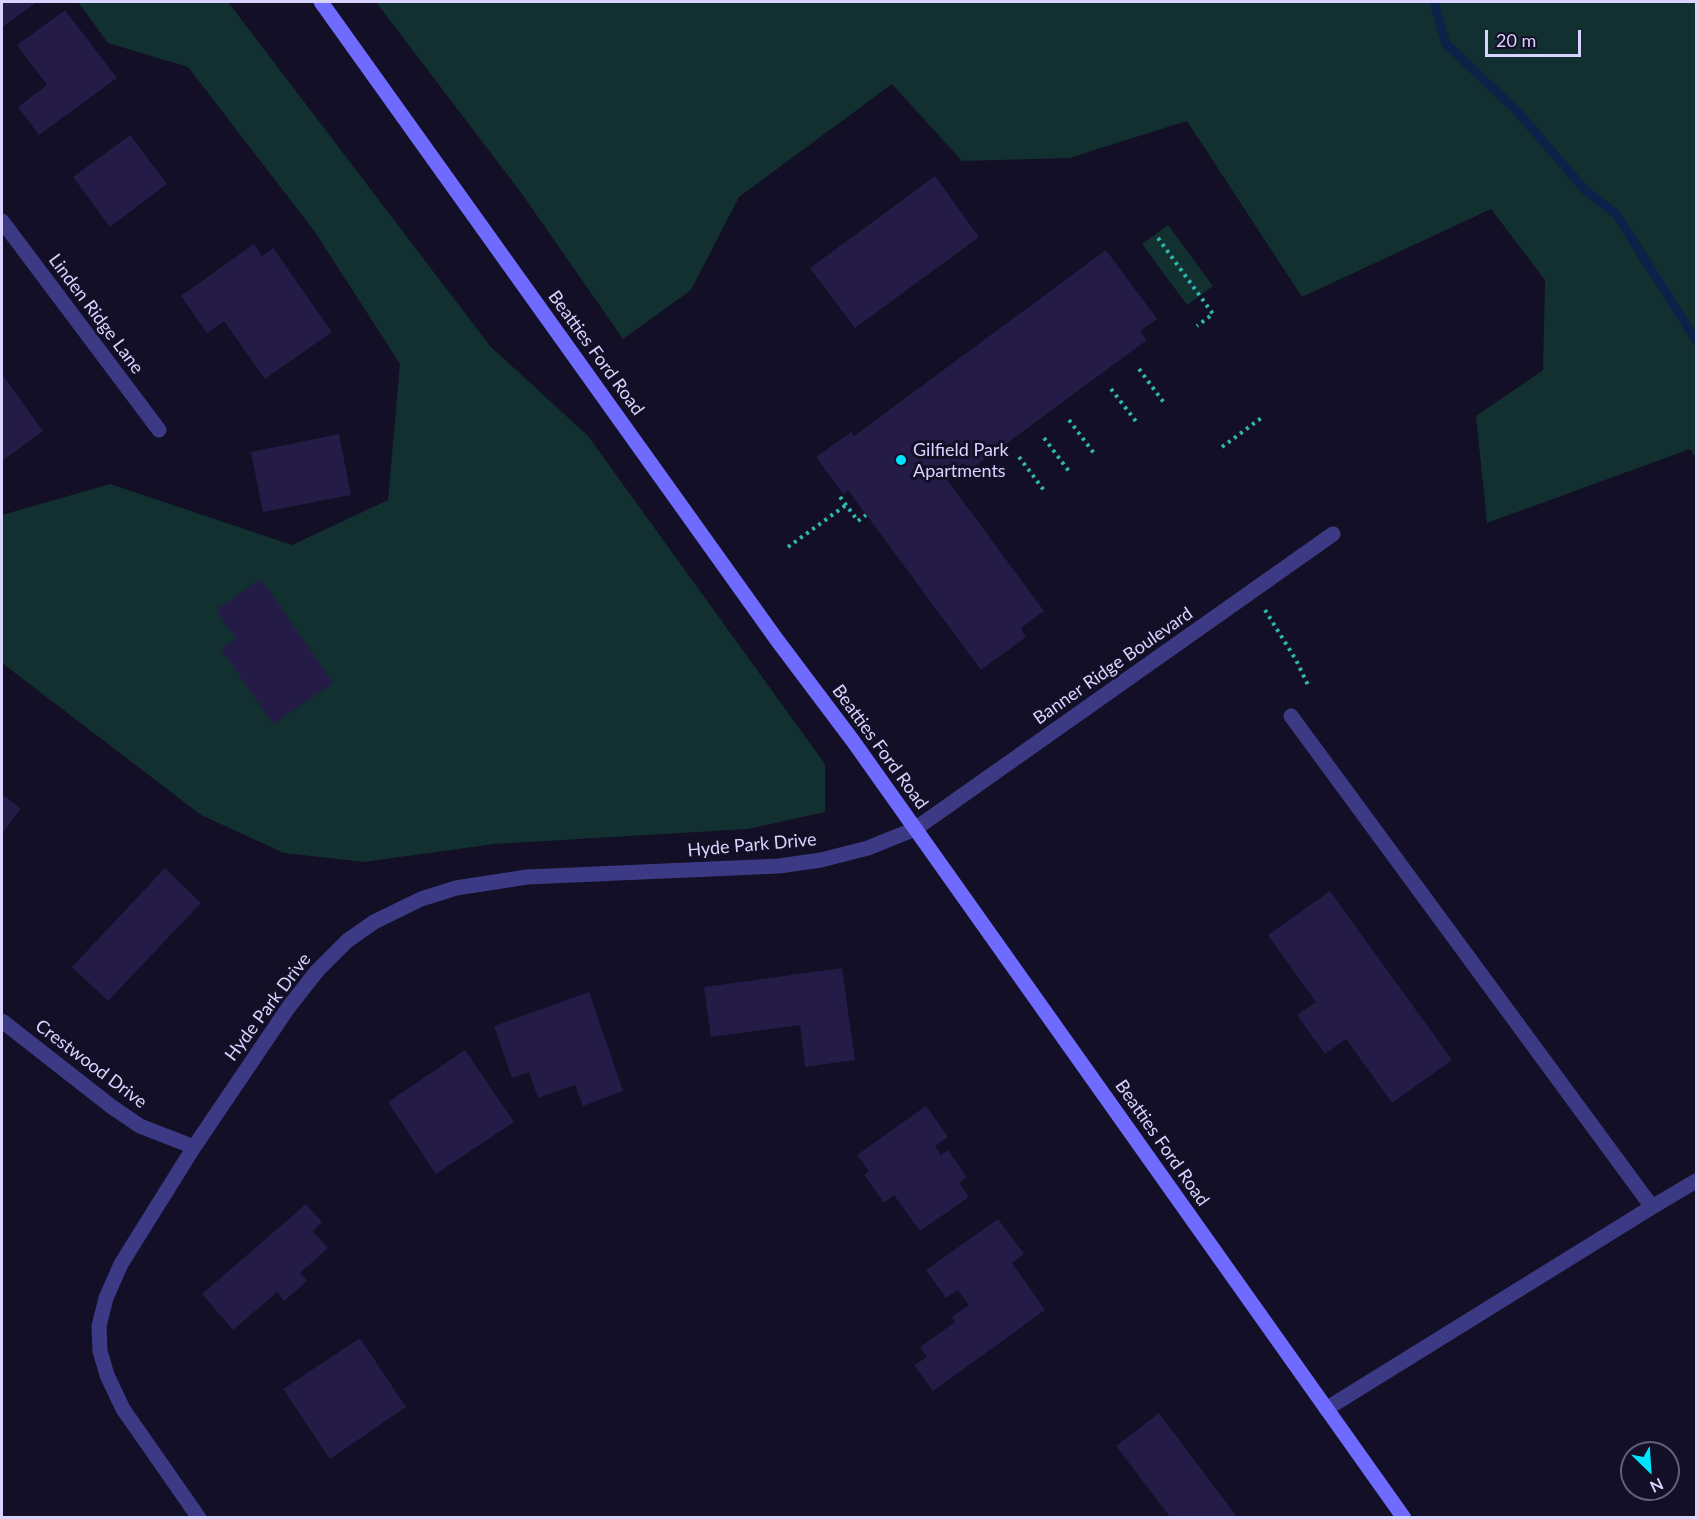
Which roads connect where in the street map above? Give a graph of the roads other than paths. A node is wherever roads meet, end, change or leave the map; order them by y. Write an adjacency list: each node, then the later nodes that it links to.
1 (321, 2): 6 (main road, Beatties Ford Road)
2 (2, 221): 3 (street, Linden Ridge Lane)
3 (159, 430)
4 (1334, 534): 6 (street, Banner Ridge Boulevard)
5 (1291, 716): 10 (street)
6 (915, 830): 8 (street, Hyde Park Drive); 11 (main road, Beatties Ford Road)
7 (2, 1021): 8 (street, Crestwood Drive)
8 (194, 1147): 12 (street, Hyde Park Drive)
9 (1696, 1181): 10 (street)
10 (1652, 1207): 11 (street)
11 (1326, 1409): 13 (main road, Beatties Ford Road)
12 (199, 1518)
13 (1404, 1518)

